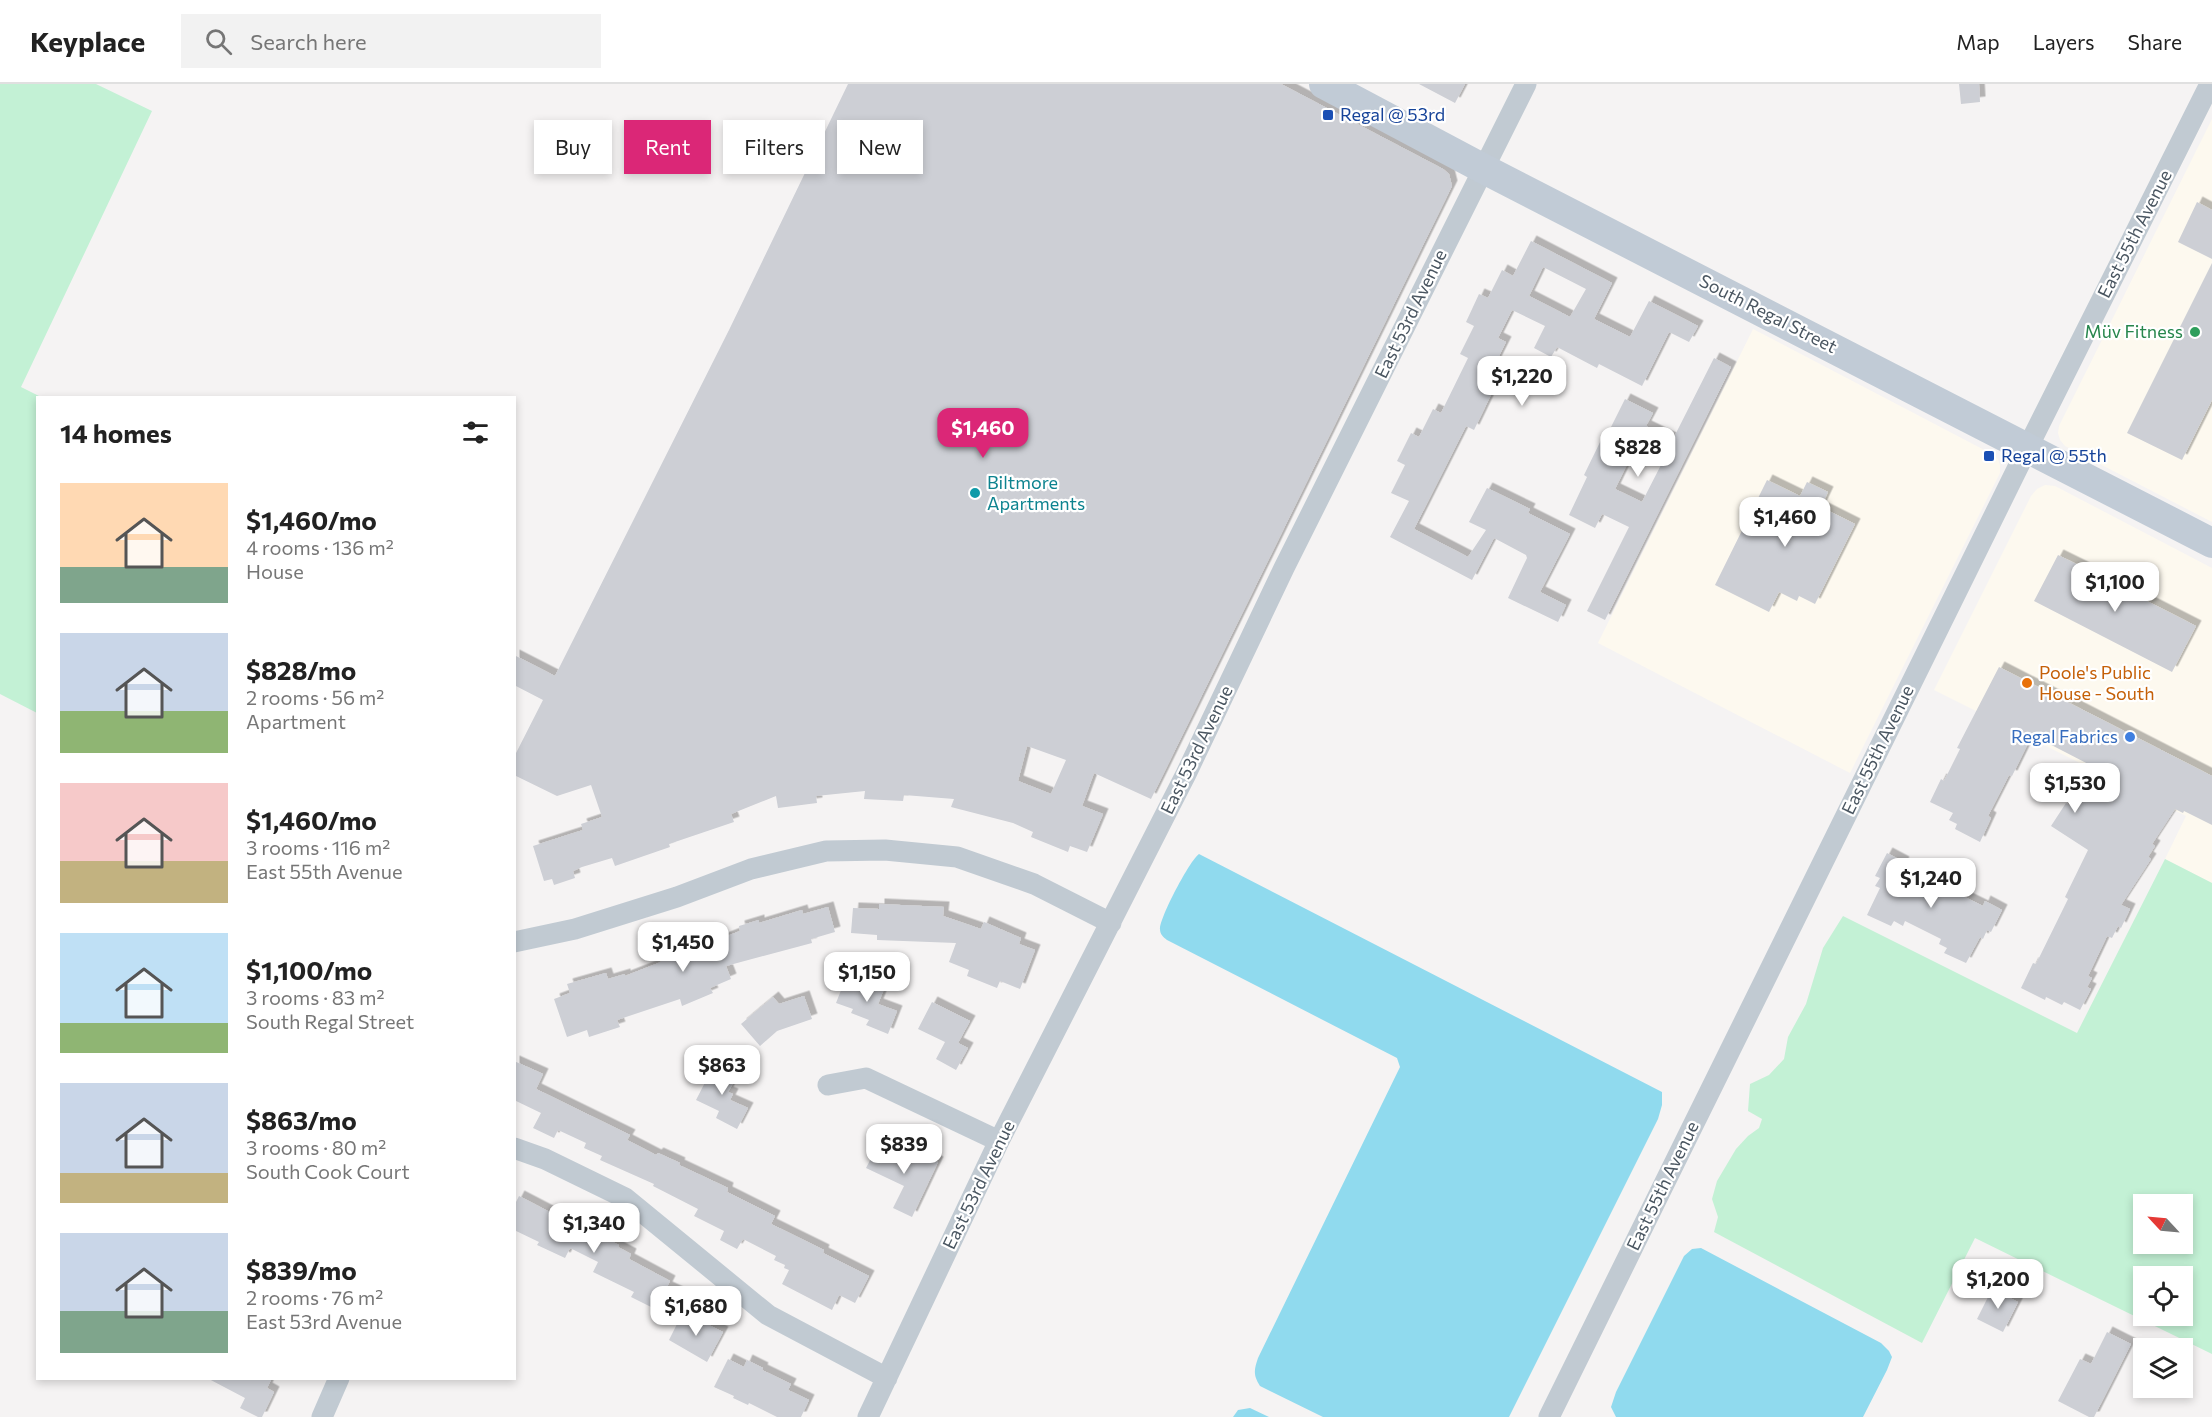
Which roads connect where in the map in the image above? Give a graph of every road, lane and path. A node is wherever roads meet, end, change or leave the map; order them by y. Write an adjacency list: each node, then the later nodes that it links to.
1 (1324, 84): 4 (main road, South Regal Street)
2 (1526, 84): 4 (street, East 53rd Avenue)
3 (2210, 84): 5 (street, East 55th Avenue)
4 (1482, 168): 5 (main road, South Regal Street); 7 (street, East 53rd Avenue)
5 (2028, 447): 6 (main road, South Regal Street); 16 (street, East 55th Avenue)
6 (2212, 543)
7 (1111, 923): 8 (street); 10 (street, East 53rd Avenue)
8 (516, 942)
9 (828, 1085): 10 (street)
10 (999, 1140): 12 (street, East 53rd Avenue)
11 (516, 1149): 12 (street)
12 (887, 1378): 15 (street, East 53rd Avenue)
13 (338, 1380): 14 (street)
14 (322, 1417)
15 (868, 1417)
16 (1549, 1417)

